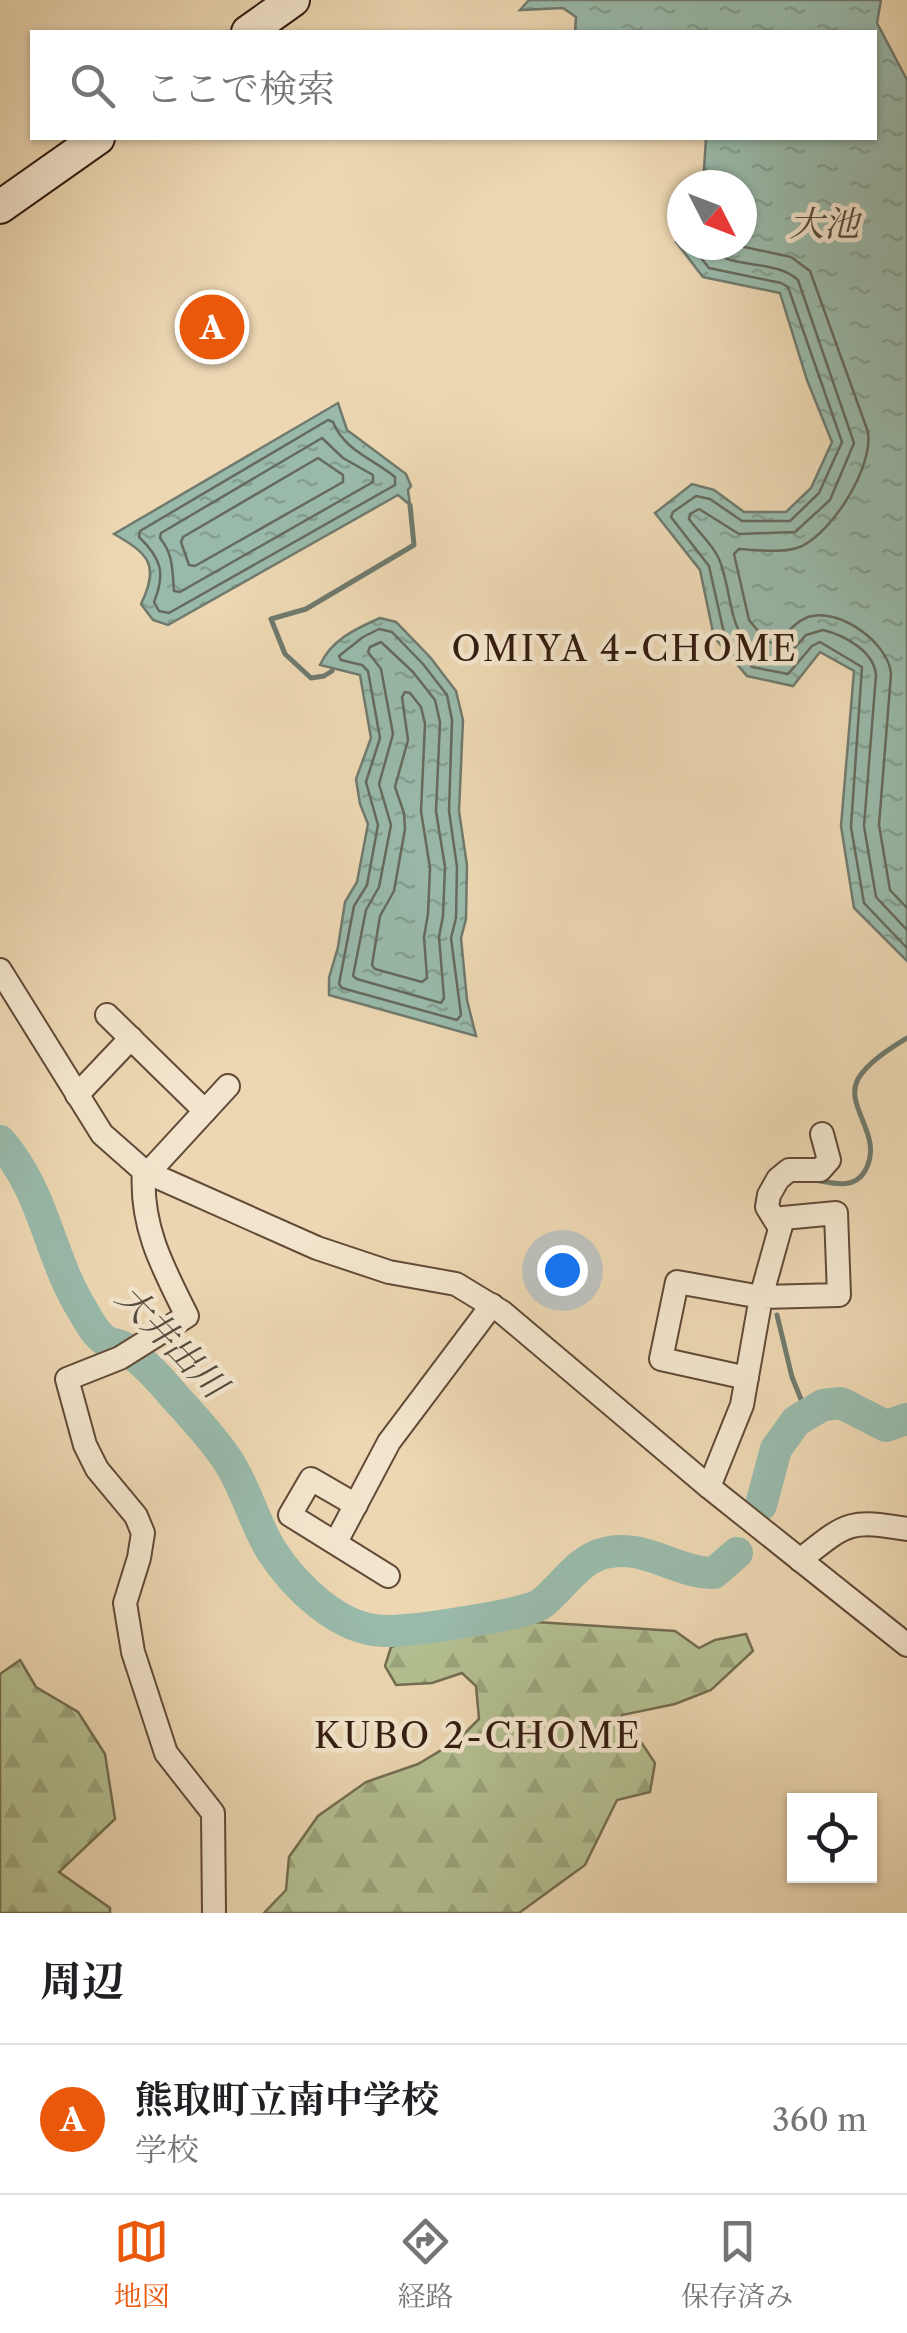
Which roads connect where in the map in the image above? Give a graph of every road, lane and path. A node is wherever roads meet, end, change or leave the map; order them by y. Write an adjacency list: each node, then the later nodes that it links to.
1 (293, 0): 2 (street)
2 (251, 30)
3 (95, 140): 4 (street)
4 (0, 206)
5 (0, 970): 9 (street)
6 (107, 1015): 7 (street)
7 (131, 1038): 9 (street); 10 (street)
8 (228, 1086): 10 (street)
9 (77, 1095): 12 (street)
10 (206, 1111): 12 (street)
11 (822, 1134): 13 (street)
12 (146, 1172): 15 (street); 24 (street)
13 (780, 1228): 14 (street); 14 (street)
14 (760, 1297): 16 (street); 16 (street)
15 (492, 1305): 17 (street); 18 (street)
16 (747, 1378): 17 (street)
17 (709, 1487): 21 (street)
18 (356, 1504): 20 (street); 20 (street)
19 (907, 1529): 21 (street)
20 (336, 1542): 22 (street)
21 (800, 1560): 23 (street)
22 (388, 1576)
23 (907, 1646)
24 (214, 1913)

